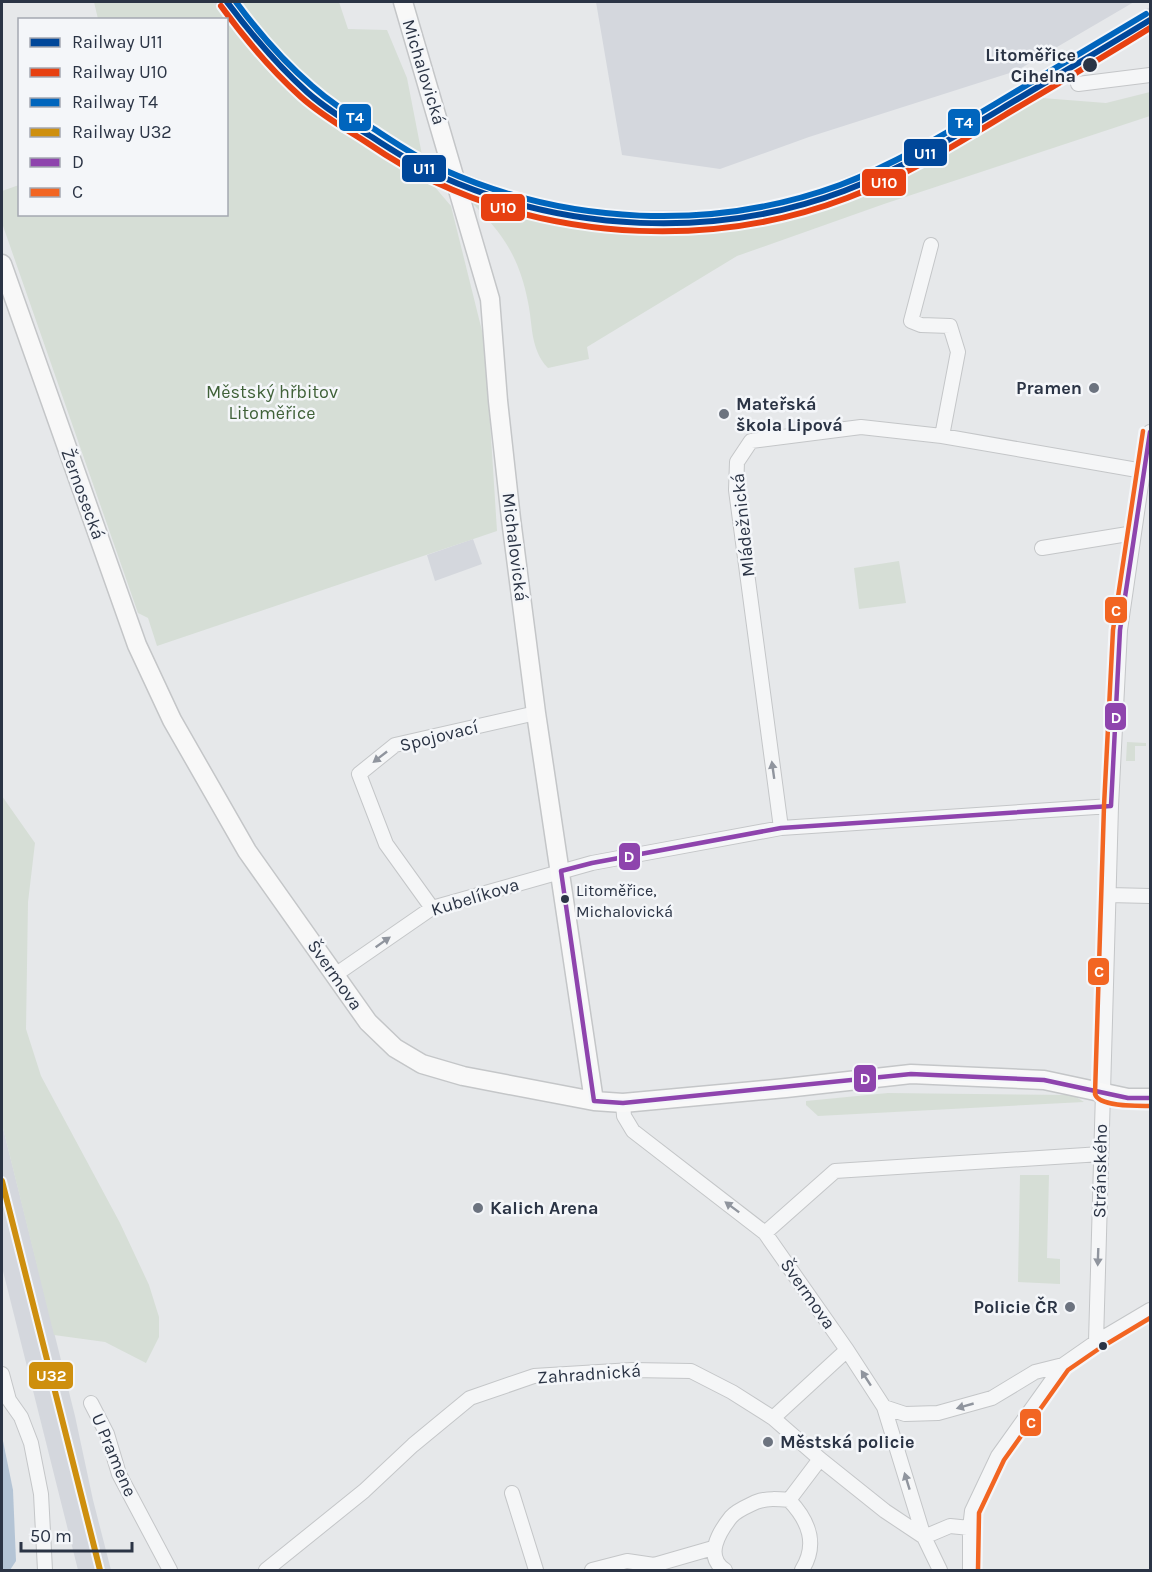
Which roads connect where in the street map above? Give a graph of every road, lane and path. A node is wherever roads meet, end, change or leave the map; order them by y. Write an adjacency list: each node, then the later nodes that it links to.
1 (403, 2): 11 (main road, Michalovická)
2 (1150, 75): 3 (street)
3 (1078, 84)
4 (931, 245): 7 (street)
5 (2, 264): 12 (main road, Žernosecká)
6 (1150, 432): 8 (street, Stránského)
7 (942, 436): 8 (street, Mládežnická); 14 (street, Mládežnická, one-way to 7)
8 (1143, 471): 9 (street, Stránského)
9 (1134, 533): 10 (street); 13 (street, Stránského)
10 (1042, 548)
11 (536, 713): 15 (main road, Michalovická); 18 (street, Spojovací, one-way to 18)
12 (172, 720): 19 (main road, Švermova)
13 (1111, 806): 14 (street, Kubelíkova); 16 (street, Stránského)
14 (781, 828): 15 (street, Kubelíkova)
15 (561, 872): 18 (street, Kubelíkova); 22 (main road, Michalovická)
16 (1109, 895): 17 (street); 20 (street, Stránského)
17 (1150, 896)
18 (432, 908): 19 (street, Kubelíkova, one-way to 18)
19 (335, 975): 22 (main road, Švermova)
20 (1102, 1094): 21 (main road, Švermova); 23 (main road, Švermova); 24 (street, Stránského)
21 (1150, 1098)
22 (594, 1101): 23 (main road, Švermova)
23 (623, 1103): 25 (street, Švermova, one-way to 23)
24 (1101, 1155): 25 (street); 27 (street, Stránského, one-way to 27)
25 (765, 1233): 28 (street, Švermova)
26 (1150, 1310): 27 (street)
27 (1096, 1342): 29 (street)
28 (847, 1350): 32 (street, Švermova, one-way to 28); 33 (street)
29 (1063, 1365): 32 (street, one-way to 32); 37 (street)
30 (2, 1374): 40 (street)
31 (91, 1403): 41 (street, U Pramene)
32 (884, 1407): 38 (street, Švermova, one-way to 32)
33 (773, 1419): 34 (street, Zahradnická); 42 (street, Zahradnická)
34 (820, 1459): 36 (street); 38 (street, Zahradnická)
35 (512, 1493): 43 (street)
36 (789, 1500): 39 (street); 46 (street)
37 (970, 1528): 38 (street); 48 (street)
38 (924, 1537): 47 (street, Švermova)
39 (713, 1548): 44 (street); 45 (street)
40 (45, 1570)
41 (170, 1570)
42 (266, 1570)
43 (536, 1570)
44 (592, 1570)
45 (725, 1570)
46 (802, 1570)
47 (940, 1570)
48 (970, 1570)

